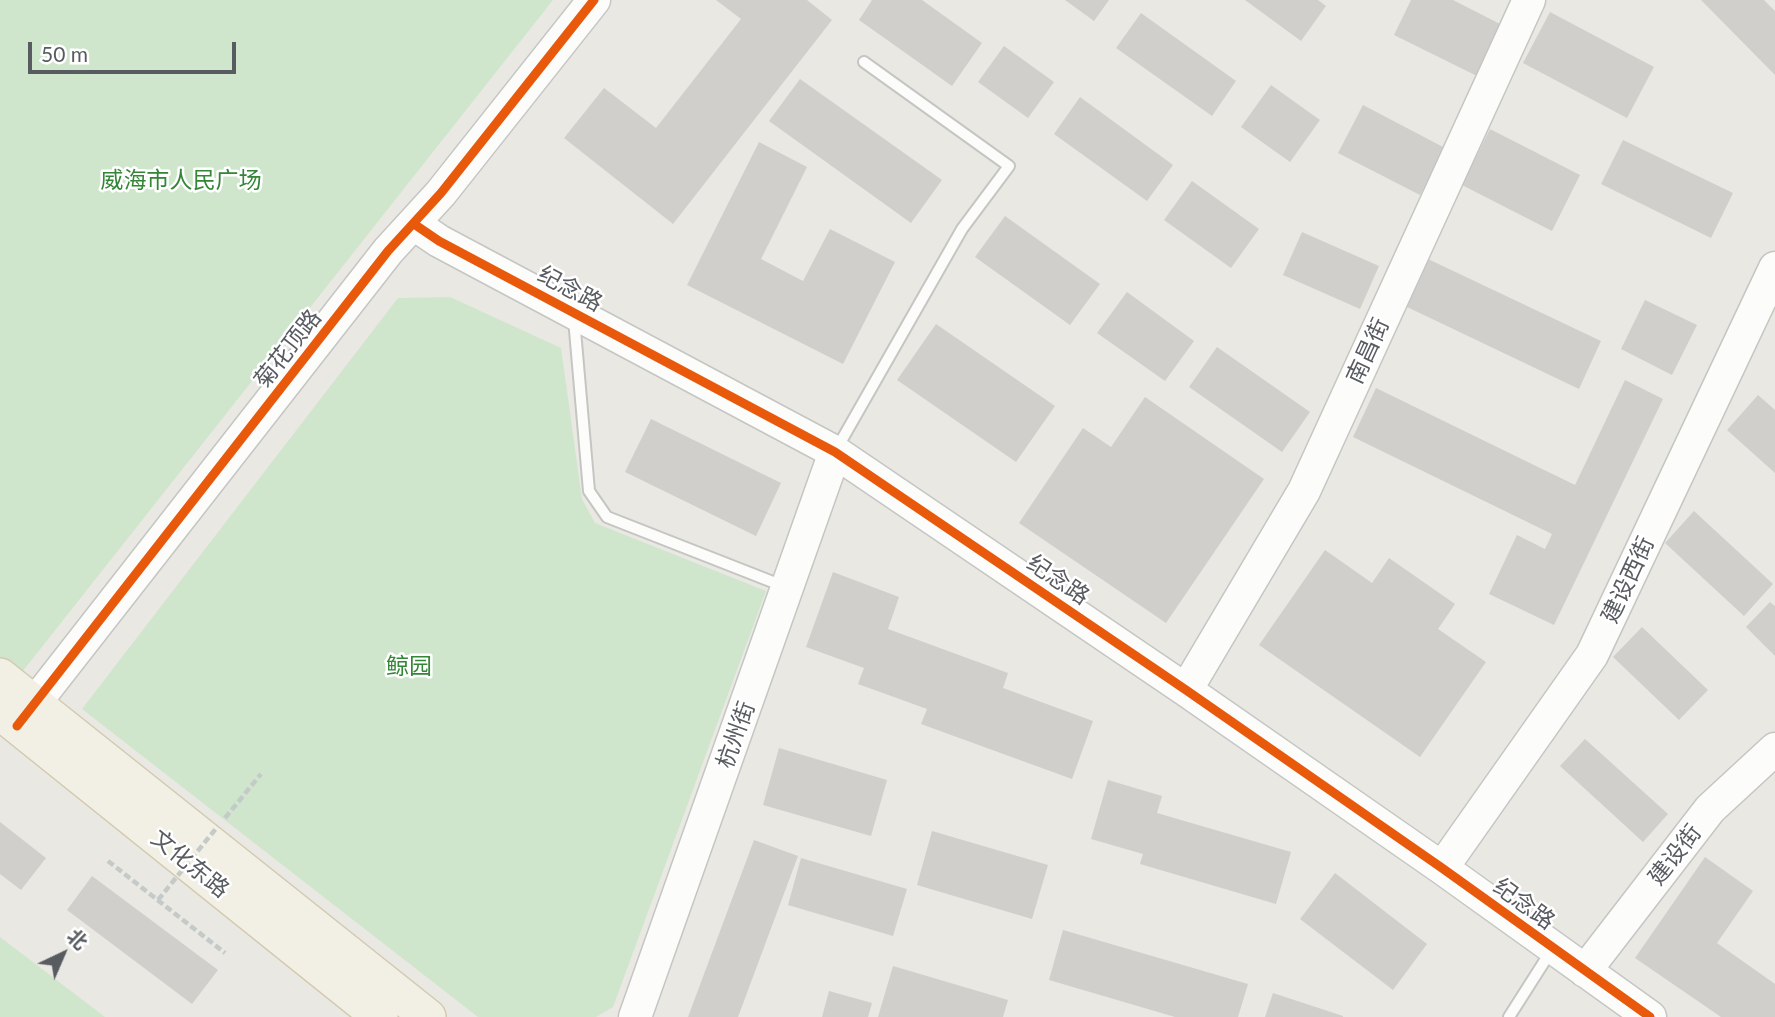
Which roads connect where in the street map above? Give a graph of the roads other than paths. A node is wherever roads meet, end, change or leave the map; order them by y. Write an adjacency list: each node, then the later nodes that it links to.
1 (594, 0): 4 (street, 菊花顶路)
2 (1529, 0): 10 (street, 南昌街)
3 (864, 62): 7 (lane)
4 (414, 224): 6 (street, 纪念路); 11 (street, 菊花顶路)
5 (1775, 268): 13 (street, 建设西街)
6 (573, 313): 7 (street, 纪念路); 8 (lane)
7 (835, 452): 8 (street, 杭州街); 10 (street, 纪念路)
8 (788, 588): 18 (street, 杭州街)
9 (0, 676): 11 (main road)
10 (1186, 690): 13 (street, 纪念路)
11 (17, 714): 16 (main road, 文化东路); 17 (main road)
12 (1775, 749): 15 (street, 建设街)
13 (1442, 868): 14 (street, 纪念路)
14 (1552, 949): 15 (street, 纪念路); 19 (lane)
15 (1585, 971): 20 (street, 纪念路)
16 (380, 1017)
17 (428, 1017)
18 (635, 1017)
19 (1509, 1017)
20 (1650, 1017)

